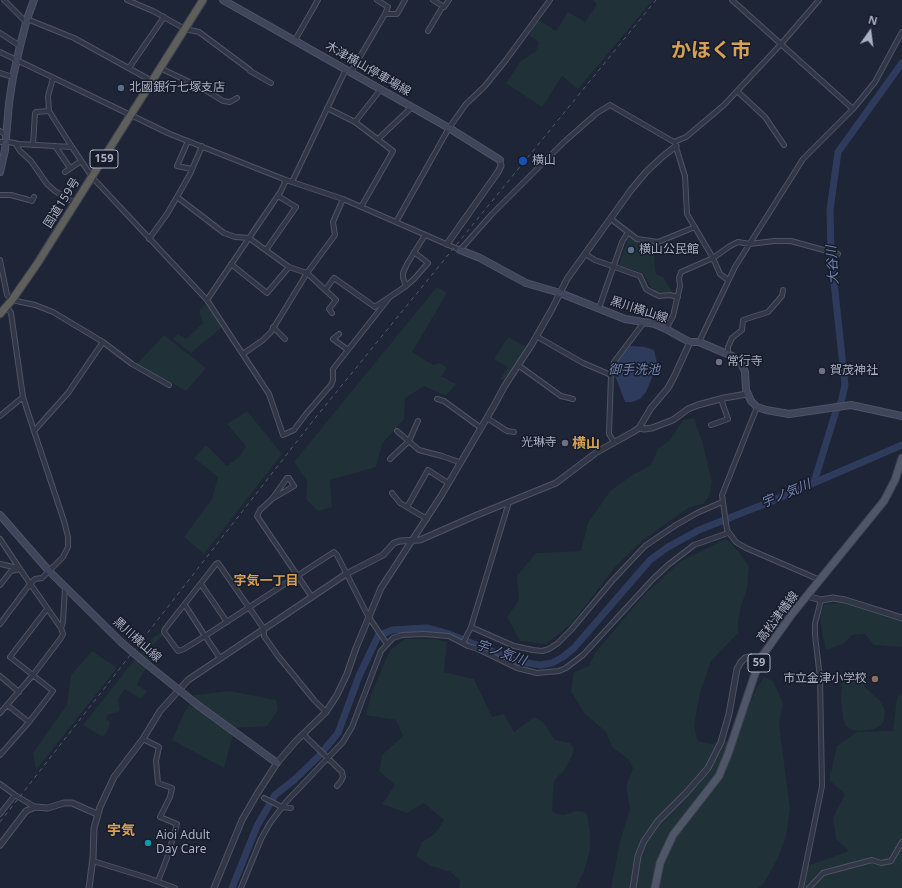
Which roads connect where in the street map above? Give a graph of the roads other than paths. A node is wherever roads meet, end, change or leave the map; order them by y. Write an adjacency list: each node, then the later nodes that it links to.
1 (4, 0): 17 (street)
2 (34, 0): 17 (main road)
3 (127, 0): 16 (street)
4 (223, 0): 22 (main road, 木津横山停車場線)
5 (318, 0): 22 (street)
6 (377, 0): 15 (street)
7 (405, 0): 15 (street)
8 (433, 0): 14 (street)
9 (449, 0): 14 (street)
10 (550, 0): 44 (street)
11 (732, 0): 23 (street)
12 (819, 0): 23 (street)
13 (201, 1): 18 (highway, 国道159号 / 159)
14 (443, 6): 19 (street)
15 (384, 14): 29 (street)
16 (164, 18): 18 (street); 27 (street)
17 (27, 20): 24 (main road); 27 (street)
18 (185, 29): 28 (highway, 国道159号 / 159); 34 (street)
19 (428, 31)
20 (902, 32): 40 (street)
21 (0, 33): 24 (street)
22 (295, 40): 29 (main road, 木津横山停車場線)
23 (781, 44): 36 (street); 40 (street)
24 (20, 46): 26 (main road)
25 (0, 52): 26 (street)
26 (17, 60): 31 (main road); 32 (street)
27 (129, 68): 33 (street)
28 (160, 68): 33 (highway, 国道159号 / 159); 37 (street)
29 (349, 71): 35 (main road, 木津横山停車場線); 39 (street)
30 (0, 73): 31 (street)
31 (13, 77): 46 (main road)
32 (53, 78): 41 (street); 42 (street)
33 (152, 81): 42 (highway, 国道159号 / 159)
34 (271, 82)
35 (381, 89): 38 (main road, 木津横山停車場線); 43 (street)
36 (737, 91): 51 (street); 53 (street)
37 (237, 98)
38 (412, 107): 44 (main road, 木津横山停車場線); 47 (street)
39 (327, 108): 43 (street); 65 (street)
40 (853, 109): 81 (street)
41 (49, 111): 52 (street); 56 (street)
42 (131, 116): 48 (street); 63 (highway, 国道159号 / 159)
43 (356, 122): 47 (street)
44 (449, 128): 57 (main road, 木津横山停車場線); 74 (street)
45 (0, 131): 46 (street)
46 (6, 134): 49 (main road)
47 (378, 140): 72 (street)
48 (188, 141): 55 (street); 60 (street)
49 (3, 142): 50 (street); 61 (main road)
50 (17, 143): 52 (street); 71 (street)
51 (675, 144): 73 (street); 75 (street); 83 (street)
52 (33, 145): 54 (street)
53 (784, 145)
54 (55, 146): 56 (street); 59 (street)
55 (202, 146): 60 (street); 64 (street)
56 (72, 147): 58 (street)
57 (500, 160): 80 (street)
58 (81, 161): 59 (street); 63 (street)
59 (70, 168): 62 (street)
60 (192, 169): 69 (street)
61 (0, 172)
62 (65, 172)
63 (92, 177): 71 (highway, 国道159号 / 159); 79 (street)
64 (286, 180): 65 (street); 67 (street)
65 (292, 182): 70 (street)
66 (0, 195): 68 (street)
67 (278, 196): 78 (street); 82 (street)
68 (34, 197)
69 (177, 197): 78 (street); 79 (street)
70 (343, 200): 72 (street); 92 (street)
71 (75, 203): 102 (highway, 国道159号 / 159)
72 (361, 207): 74 (street)
73 (611, 218): 76 (street); 85 (street)
74 (396, 222): 77 (street)
75 (695, 227): 76 (street); 87 (street)
76 (628, 232): 90 (street)
77 (425, 235): 80 (street); 84 (street)
78 (249, 238): 82 (street); 89 (street)
79 (149, 239): 103 (street)
80 (447, 244): 83 (street)
81 (750, 244): 86 (street); 87 (street); 93 (street)
82 (266, 250): 91 (street)
83 (460, 250): 99 (main road, 黒川横山線)
84 (414, 252): 94 (street); 94 (street)
85 (585, 254): 90 (street); 99 (street)
86 (837, 254)
87 (713, 258): 93 (street); 100 (street)
88 (0, 260): 96 (street)
89 (231, 264): 91 (street); 103 (street)
90 (614, 266): 100 (street); 105 (street)
91 (289, 267): 92 (street)
92 (307, 273): 97 (street); 109 (street)
93 (728, 280): 116 (street)
94 (406, 286): 101 (street)
95 (0, 289): 96 (street)
96 (6, 290): 102 (street)
97 (325, 290): 101 (street); 106 (street)
98 (783, 290): 119 (street)
99 (560, 293): 105 (main road, 黒川横山線); 112 (street)
100 (678, 297): 110 (street)
101 (389, 298): 117 (street)
102 (12, 300): 104 (highway, 国道159号 / 159); 114 (street)
103 (207, 300): 118 (street)
104 (6, 307): 107 (highway, 国道159号 / 159); 124 (street)
105 (599, 308): 108 (main road, 黒川横山線)
106 (332, 313)
107 (0, 314)
108 (646, 322): 110 (main road, 黒川横山線); 121 (street)
109 (271, 328): 113 (street); 118 (street)
110 (666, 329): 115 (main road, 黒川横山線)
111 (339, 334): 117 (street)
112 (536, 336): 120 (street); 121 (street)
113 (285, 339)
114 (103, 342): 122 (street); 136 (street)
115 (690, 342): 116 (main road, 黒川横山線); 135 (street)
116 (699, 342): 119 (main road, 黒川横山線)
117 (348, 350): 118 (street)
118 (243, 354)
119 (728, 354): 123 (main road, 黒川横山線)
120 (518, 365): 126 (street); 131 (street)
121 (611, 375): 140 (street)
122 (169, 385)
123 (747, 394): 127 (street); 128 (main road)
124 (24, 397): 129 (street); 136 (street)
125 (437, 399): 134 (street)
126 (573, 399)
127 (721, 399): 133 (street); 135 (street)
128 (758, 407): 130 (main road); 148 (street)
129 (0, 416)
130 (902, 416)
131 (487, 418): 134 (street); 138 (street)
132 (418, 421): 139 (street)
133 (711, 425)
134 (481, 428): 143 (street)
135 (639, 428): 140 (street)
136 (34, 431): 157 (street)
137 (397, 431): 139 (street)
138 (514, 432)
139 (409, 441): 141 (street); 143 (street)
140 (614, 442): 147 (street)
141 (390, 458)
142 (902, 458): 160 (main road, 高松津幡線 / 59)
143 (458, 467): 144 (street)
144 (448, 483): 149 (street); 151 (street)
145 (392, 494): 149 (street)
146 (272, 499): 146 (street); 159 (street)
147 (508, 502): 154 (street); 175 (street)
148 (723, 504): 152 (street); 175 (street)
149 (407, 507): 151 (street)
150 (0, 515): 157 (main road, 黒川横山線)
151 (427, 519): 154 (street)
152 (727, 532): 160 (street); 179 (street)
153 (0, 539): 156 (street)
154 (411, 541): 158 (street); 171 (street)
155 (0, 564): 156 (street)
156 (20, 569): 161 (street); 163 (street)
157 (49, 571): 161 (street); 164 (main road, 黒川横山線)
158 (346, 574): 159 (street); 166 (street); 171 (street)
159 (297, 575): 166 (street); 169 (street)
160 (820, 580): 165 (main road, 高松津幡線 / 59)
161 (30, 584): 170 (street); 174 (street)
162 (201, 584): 168 (street); 169 (street); 173 (street)
163 (0, 585)
164 (65, 587): 176 (street); 194 (main road, 黒川横山線, bridge)
165 (807, 596): 167 (street); 182 (main road, 高松津幡線 / 59)
166 (312, 597): 177 (street)
167 (821, 600): 172 (street); 214 (street)
168 (185, 605): 178 (street); 178 (street)
169 (249, 607): 173 (street); 177 (street)
170 (47, 609): 176 (street); 183 (street)
171 (368, 616): 180 (street); 187 (street)
172 (902, 618)
173 (227, 622): 178 (street)
174 (0, 624)
175 (471, 627): 179 (street)
176 (61, 628): 183 (street)
177 (264, 629): 181 (street); 187 (street)
178 (205, 636): 181 (street)
179 (463, 643): 180 (street)
180 (387, 644): 193 (street)
181 (220, 658): 191 (street)
182 (760, 659): 212 (street); 213 (main road, 高松津幡線 / 59)
183 (33, 675): 185 (street); 189 (street)
184 (0, 676): 185 (street)
185 (19, 692): 186 (street)
186 (7, 705): 188 (street); 189 (street)
187 (326, 712): 190 (street)
188 (0, 713)
189 (29, 722): 192 (street)
190 (303, 734): 193 (street); 194 (street)
191 (143, 739): 203 (street); 207 (street)
192 (0, 755)
193 (328, 759): 196 (street); 200 (street)
194 (277, 763): 210 (street)
195 (0, 784): 197 (street)
196 (337, 786)
197 (15, 796): 199 (street); 202 (street)
198 (264, 798): 200 (street)
199 (35, 807): 203 (street); 205 (street)
200 (281, 807): 201 (street); 211 (street)
201 (291, 808)
202 (0, 814)
203 (97, 814): 206 (street)
204 (902, 842): 215 (street)
205 (0, 845)
206 (93, 861): 207 (street); 208 (street)
207 (158, 882): 209 (street)
208 (89, 888)
209 (175, 888)
210 (214, 888)
211 (241, 888)
212 (632, 888)
213 (655, 888)
214 (801, 888)
215 (809, 888)

